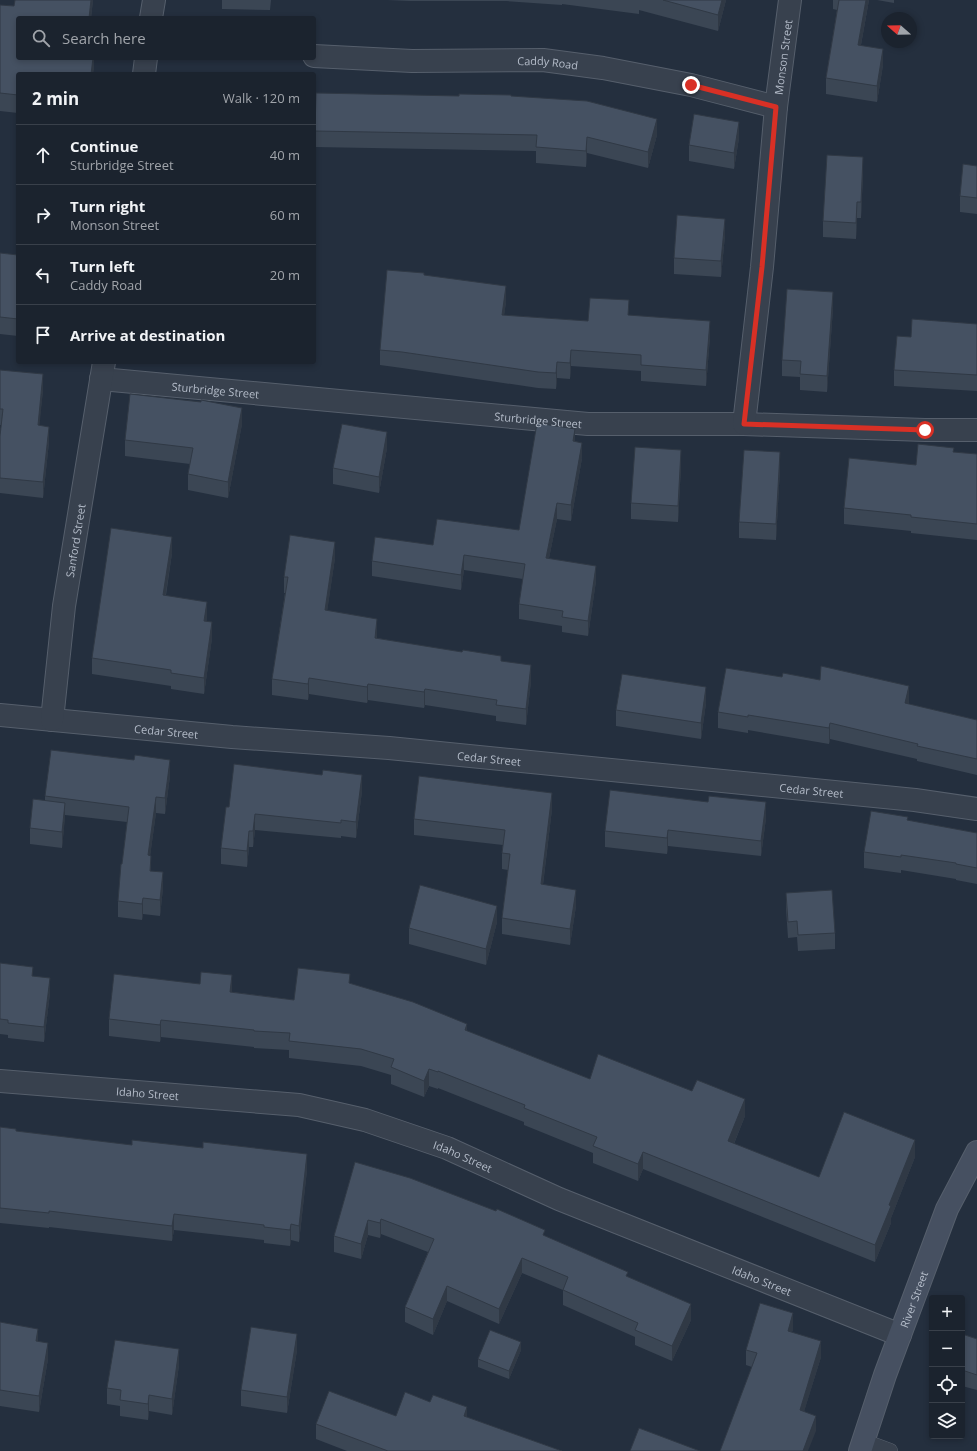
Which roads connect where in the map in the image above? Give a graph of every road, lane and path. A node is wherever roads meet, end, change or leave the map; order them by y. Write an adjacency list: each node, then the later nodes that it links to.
1 (154, 0): 3 (street)
2 (790, 0): 7 (street, Monson Street)
3 (151, 16)
4 (316, 56): 7 (street, Caddy Road)
5 (146, 60): 6 (street)
6 (144, 72)
7 (776, 107): 9 (street, Monson Street)
8 (103, 370): 9 (street, Sturbridge Street); 12 (street, Sanford Street)
9 (744, 424): 10 (street, Sturbridge Street)
10 (977, 430)
11 (0, 715): 12 (street, Cedar Street)
12 (52, 720): 13 (street, Cedar Street)
13 (977, 809)
14 (0, 1081): 16 (street, Idaho Street)
15 (977, 1152): 16 (main road, River Street)
16 (900, 1335): 17 (main road, River Street)
17 (862, 1446): 18 (lane)
18 (890, 1451)

